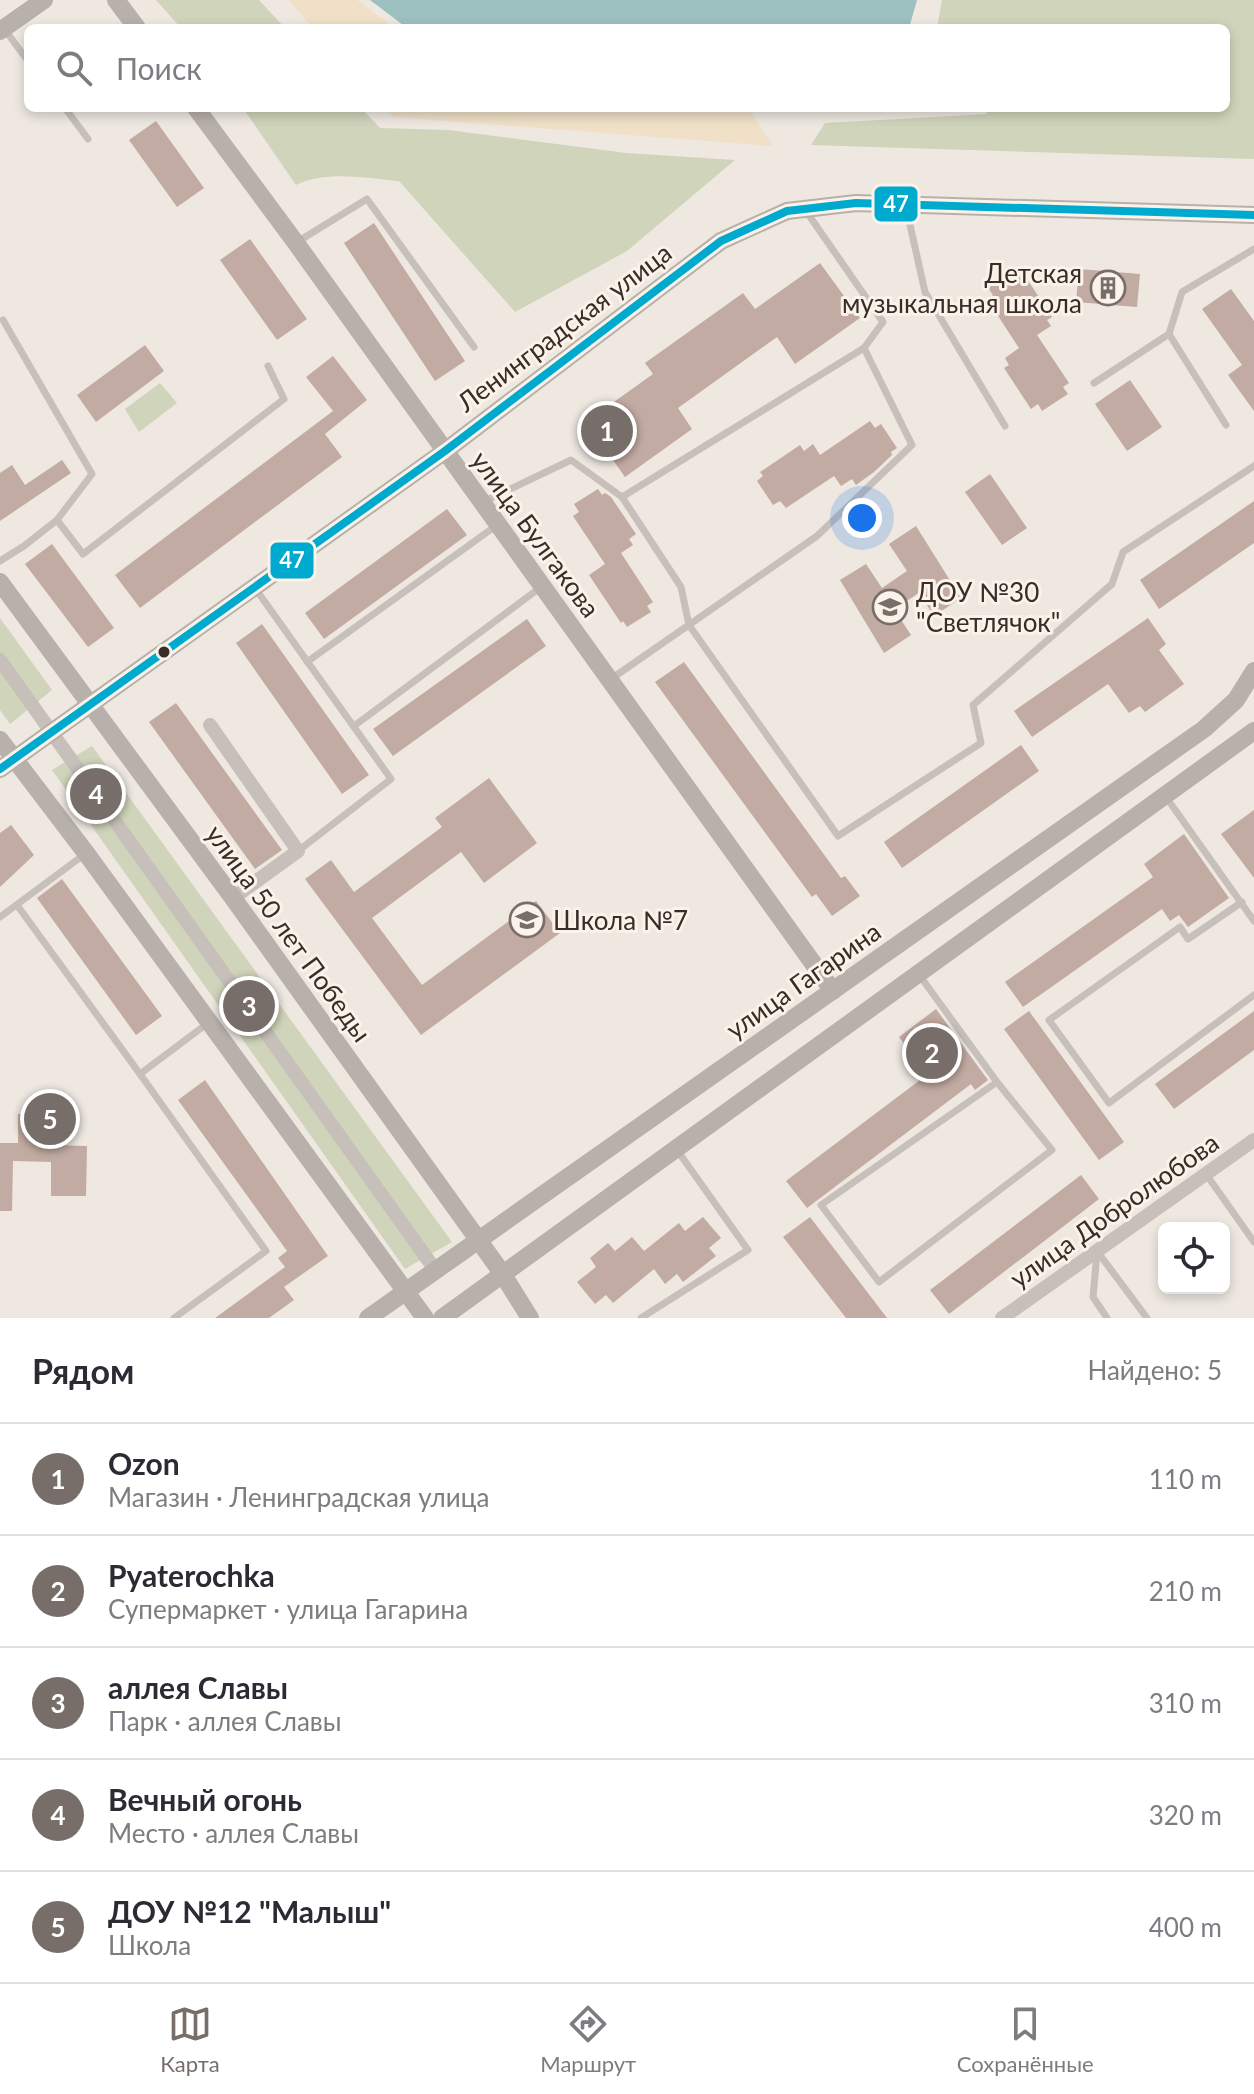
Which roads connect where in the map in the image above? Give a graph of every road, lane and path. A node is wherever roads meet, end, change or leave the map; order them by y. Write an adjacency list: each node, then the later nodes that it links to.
1 (44, 0): 4 (street)
2 (116, 0): 3 (street)
3 (134, 24)
4 (2, 30): 5 (lane)
5 (24, 56)
6 (68, 112): 8 (lane)
7 (199, 112): 12 (street, улица Булгакова)
8 (88, 139)
9 (906, 205): 10 (street, Ленинградская улица); 11 (street, Ленинградская улица); 21 (lane)
10 (805, 209): 17 (lane); 22 (street, Ленинградская улица)
11 (1254, 215)
12 (296, 243): 16 (lane); 22 (street, улица Булгакова)
13 (1254, 249): 15 (lane)
14 (3, 320): 26 (lane)
15 (1169, 334): 19 (lane); 20 (lane)
16 (474, 347)
17 (864, 348): 24 (lane); 32 (lane)
18 (268, 366): 26 (lane)
19 (1094, 383)
20 (1226, 425)
21 (1005, 426)
22 (445, 451): 25 (street, улица Булгакова); 31 (street, Ленинградская улица)
23 (1254, 466): 32 (lane)
24 (622, 497): 25 (lane); 32 (lane)
25 (482, 503): 27 (street, улица Булгакова)
26 (57, 520): 28 (lane)
27 (498, 525): 30 (street, улица Булгакова); 34 (lane)
28 (0, 561)
29 (0, 582): 37 (street, улица 50 лет Победы)
30 (542, 586): 36 (street, улица Булгакова); 39 (lane)
31 (255, 588): 34 (lane); 37 (street, Ленинградская улица)
32 (689, 625): 36 (lane)
33 (0, 660): 41 (street)
34 (307, 662): 39 (lane)
35 (1254, 671): 53 (street, улица Гагарина)
36 (609, 680): 53 (street, улица Булгакова)
37 (91, 703): 41 (street, Ленинградская улица); 47 (street, улица 50 лет Победы)
38 (210, 725): 45 (street)
39 (354, 726): 45 (lane)
40 (1254, 731): 44 (street)
41 (53, 733): 43 (street, Ленинградская улица); 64 (street)
42 (0, 740): 43 (street)
43 (8, 764): 46 (street)
44 (1166, 797): 48 (lane); 52 (street)
45 (298, 851): 47 (street)
46 (86, 853): 49 (lane); 55 (street)
47 (233, 898): 61 (street, улица 50 лет Победы)
48 (1242, 902): 51 (lane); 54 (lane)
49 (17, 905): 50 (lane); 56 (lane)
50 (0, 917)
51 (1254, 921)
52 (919, 974): 57 (lane); 59 (street)
53 (833, 991): 61 (street, улица Гагарина)
54 (1254, 995)
55 (210, 1022): 56 (lane); 66 (street)
56 (140, 1074): 67 (lane)
57 (997, 1082): 57 (lane)
58 (1254, 1140): 60 (street, улица Добролюбова)
59 (676, 1148): 65 (street); 72 (lane)
60 (1206, 1174): 62 (lane); 63 (street, улица Добролюбова)
61 (478, 1241): 64 (street, улица Гагарина); 65 (street, улица 50 лет Победы)
62 (1254, 1242)
63 (1097, 1251): 73 (street, улица Добролюбова); 74 (lane); 75 (lane)
64 (436, 1271): 66 (street, улица Гагарина)
65 (502, 1273): 70 (street); 71 (street, улица 50 лет Победы)
66 (405, 1291): 68 (street, улица Гагарина); 69 (street)
67 (174, 1318)
68 (368, 1318)
69 (425, 1318)
70 (442, 1318)
71 (530, 1318)
72 (641, 1318)
73 (1002, 1318)
74 (1107, 1318)
75 (1147, 1318)

